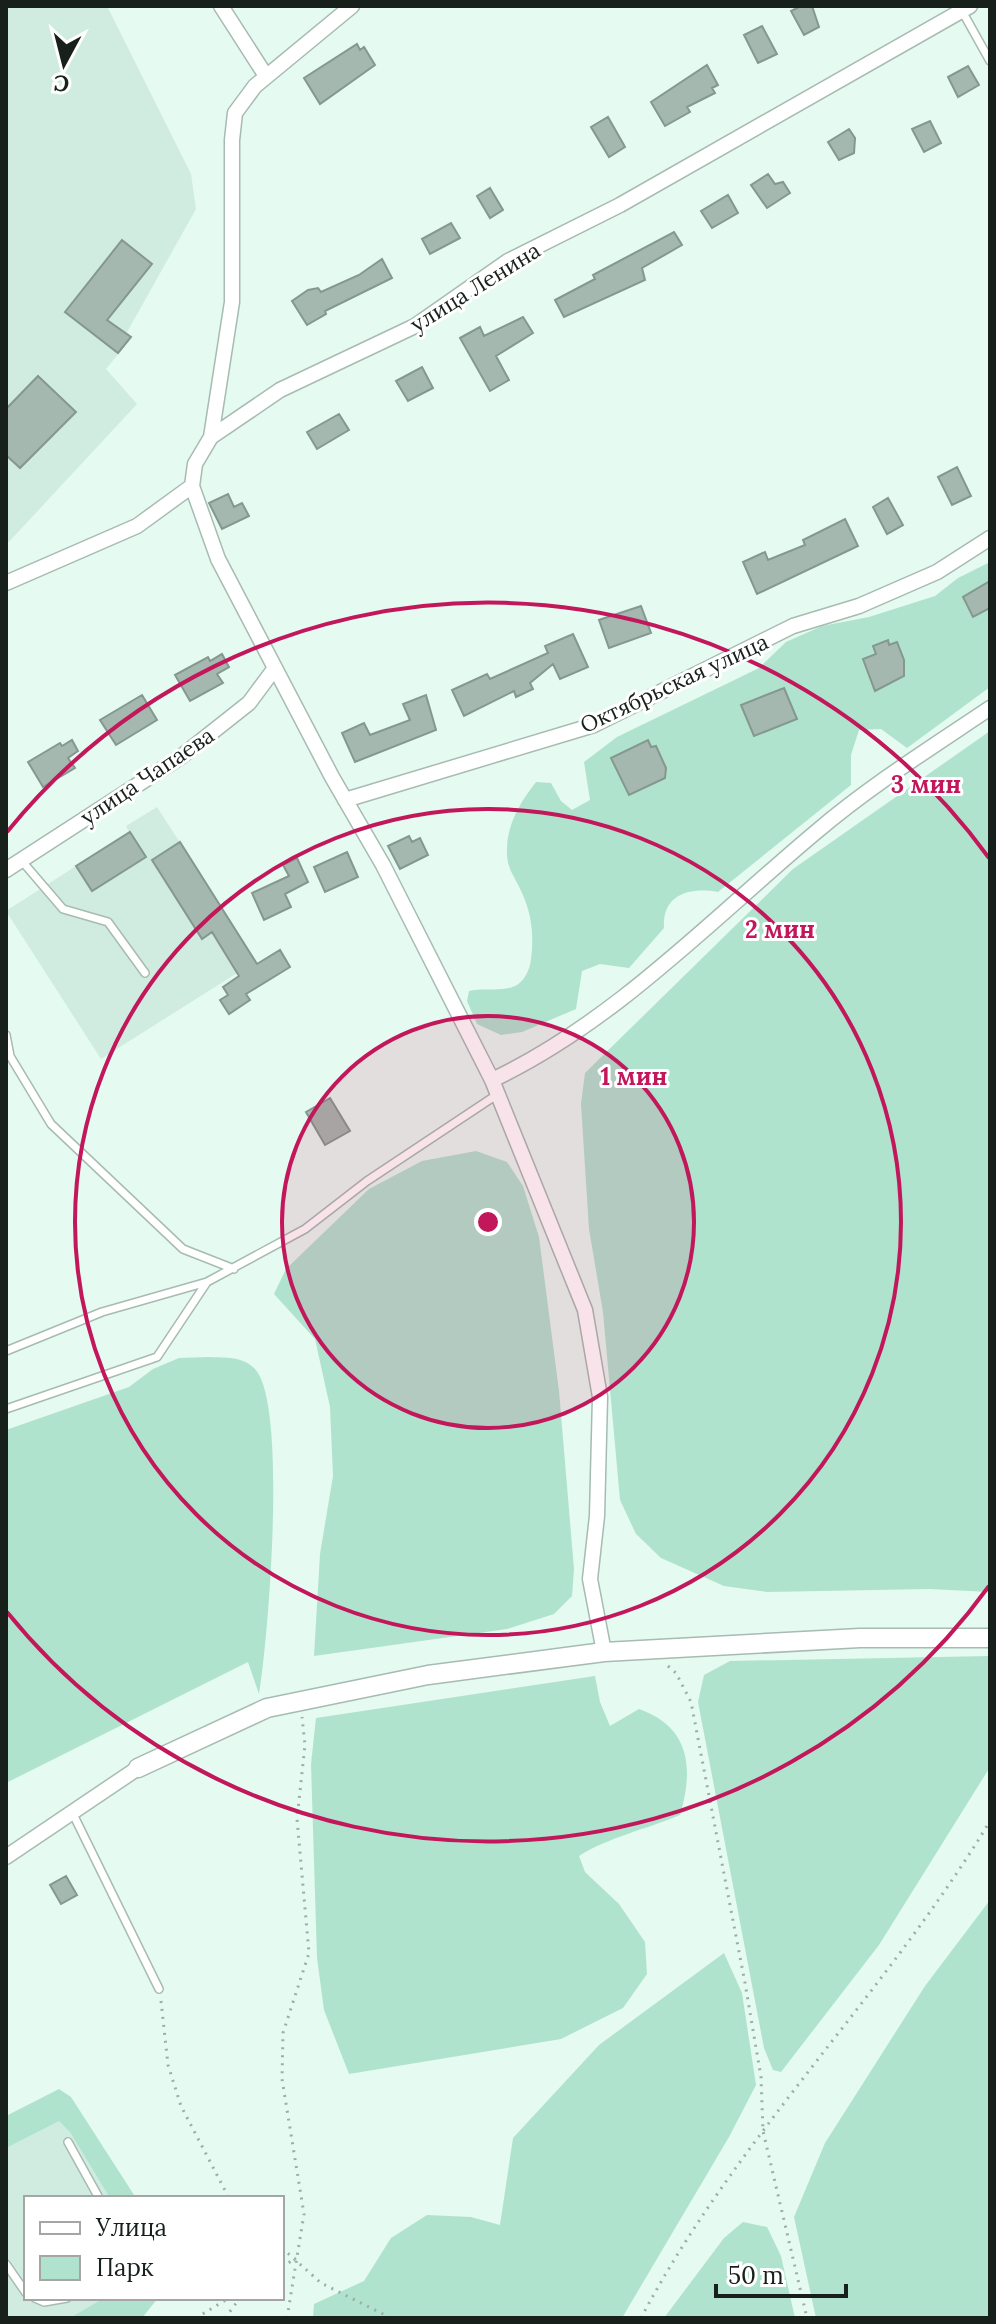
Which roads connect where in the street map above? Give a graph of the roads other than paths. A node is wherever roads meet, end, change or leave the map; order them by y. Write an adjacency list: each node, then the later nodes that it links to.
1 (221, 6): 5 (street)
2 (352, 6): 5 (street)
3 (966, 8): 4 (lane); 6 (street, улица Ленина)
4 (990, 61)
5 (266, 76): 6 (street)
6 (211, 437): 7 (street, улица Ленина)
7 (192, 486): 9 (street); 10 (street)
8 (990, 538): 12 (street, Октябрьская улица)
9 (6, 583)
10 (275, 668): 12 (street); 13 (street, улица Чапаева)
11 (990, 708): 17 (street)
12 (345, 800): 17 (street)
13 (21, 860): 14 (street, улица Чапаева); 15 (lane)
14 (6, 870)
15 (145, 973)
16 (6, 1035): 18 (lane)
17 (495, 1087): 18 (lane); 23 (street)
18 (234, 1269): 19 (lane)
19 (207, 1282): 20 (lane); 21 (lane)
20 (6, 1351)
21 (6, 1409)
22 (990, 1638): 23 (street)
23 (604, 1652): 24 (street)
24 (138, 1768): 25 (street)
25 (72, 1812): 26 (street); 27 (lane)
26 (6, 1857)
27 (159, 1989)
28 (68, 2142): 29 (lane)
29 (98, 2196)
30 (6, 2264): 31 (lane)
31 (24, 2290)

